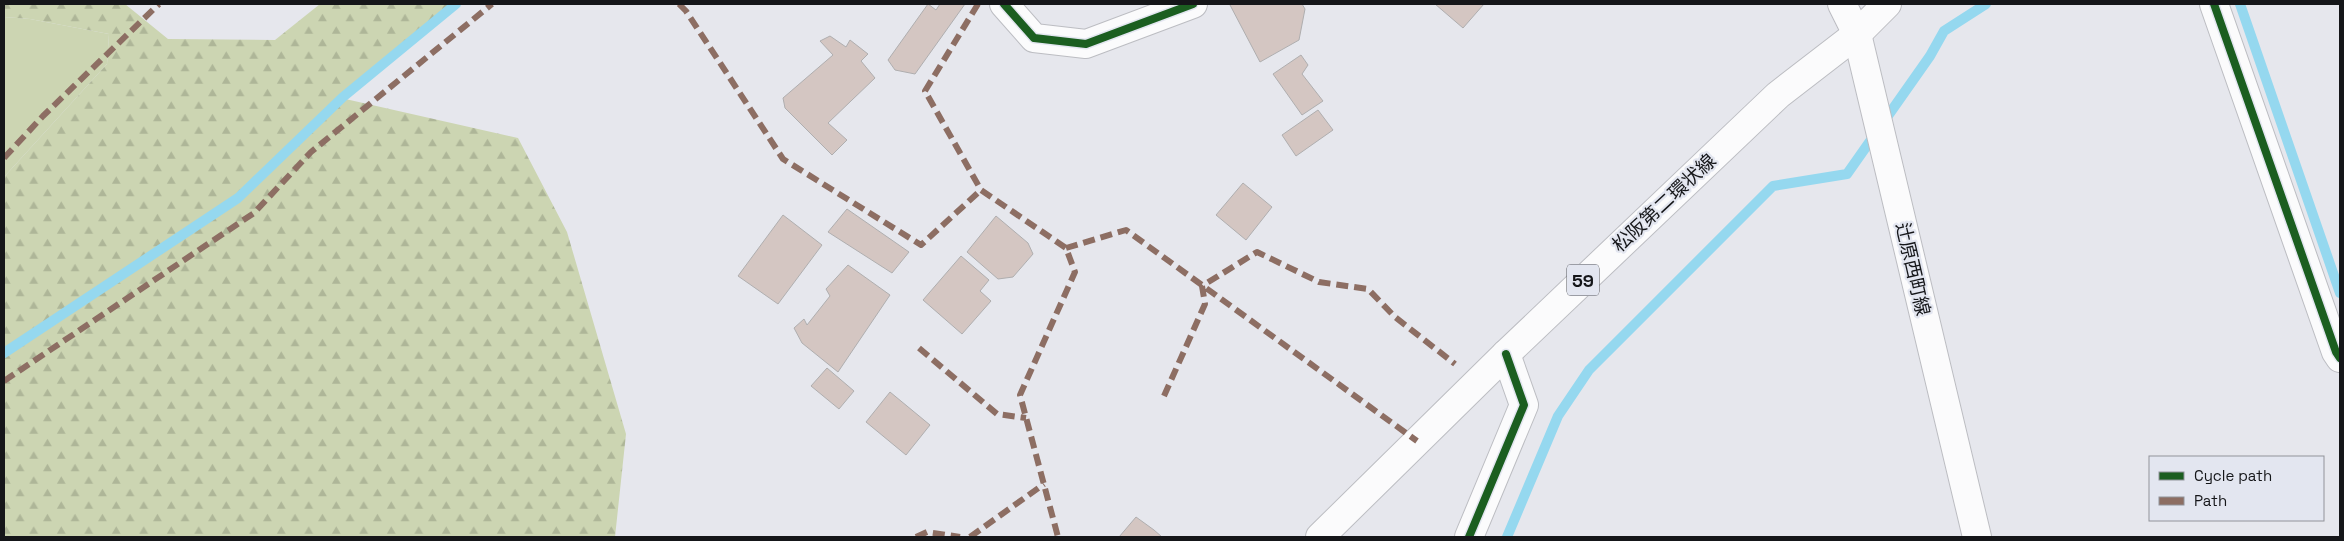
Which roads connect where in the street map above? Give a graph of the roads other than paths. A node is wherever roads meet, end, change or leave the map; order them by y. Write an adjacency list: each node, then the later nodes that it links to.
1 (1004, 4): 2 (main road)
2 (1193, 4)
3 (1842, 4): 6 (main road, 辻原西町線)
4 (1887, 4): 6 (main road, 松阪第二環状線 / 59)
5 (2214, 4): 8 (main road)
6 (1857, 34): 7 (main road, 松阪第二環状線 / 59); 11 (main road, 辻原西町線)
7 (1506, 354): 9 (main road, 松阪第二環状線 / 59); 10 (main road)
8 (2340, 358)
9 (1320, 537)
10 (1469, 537)
11 (1977, 537)

